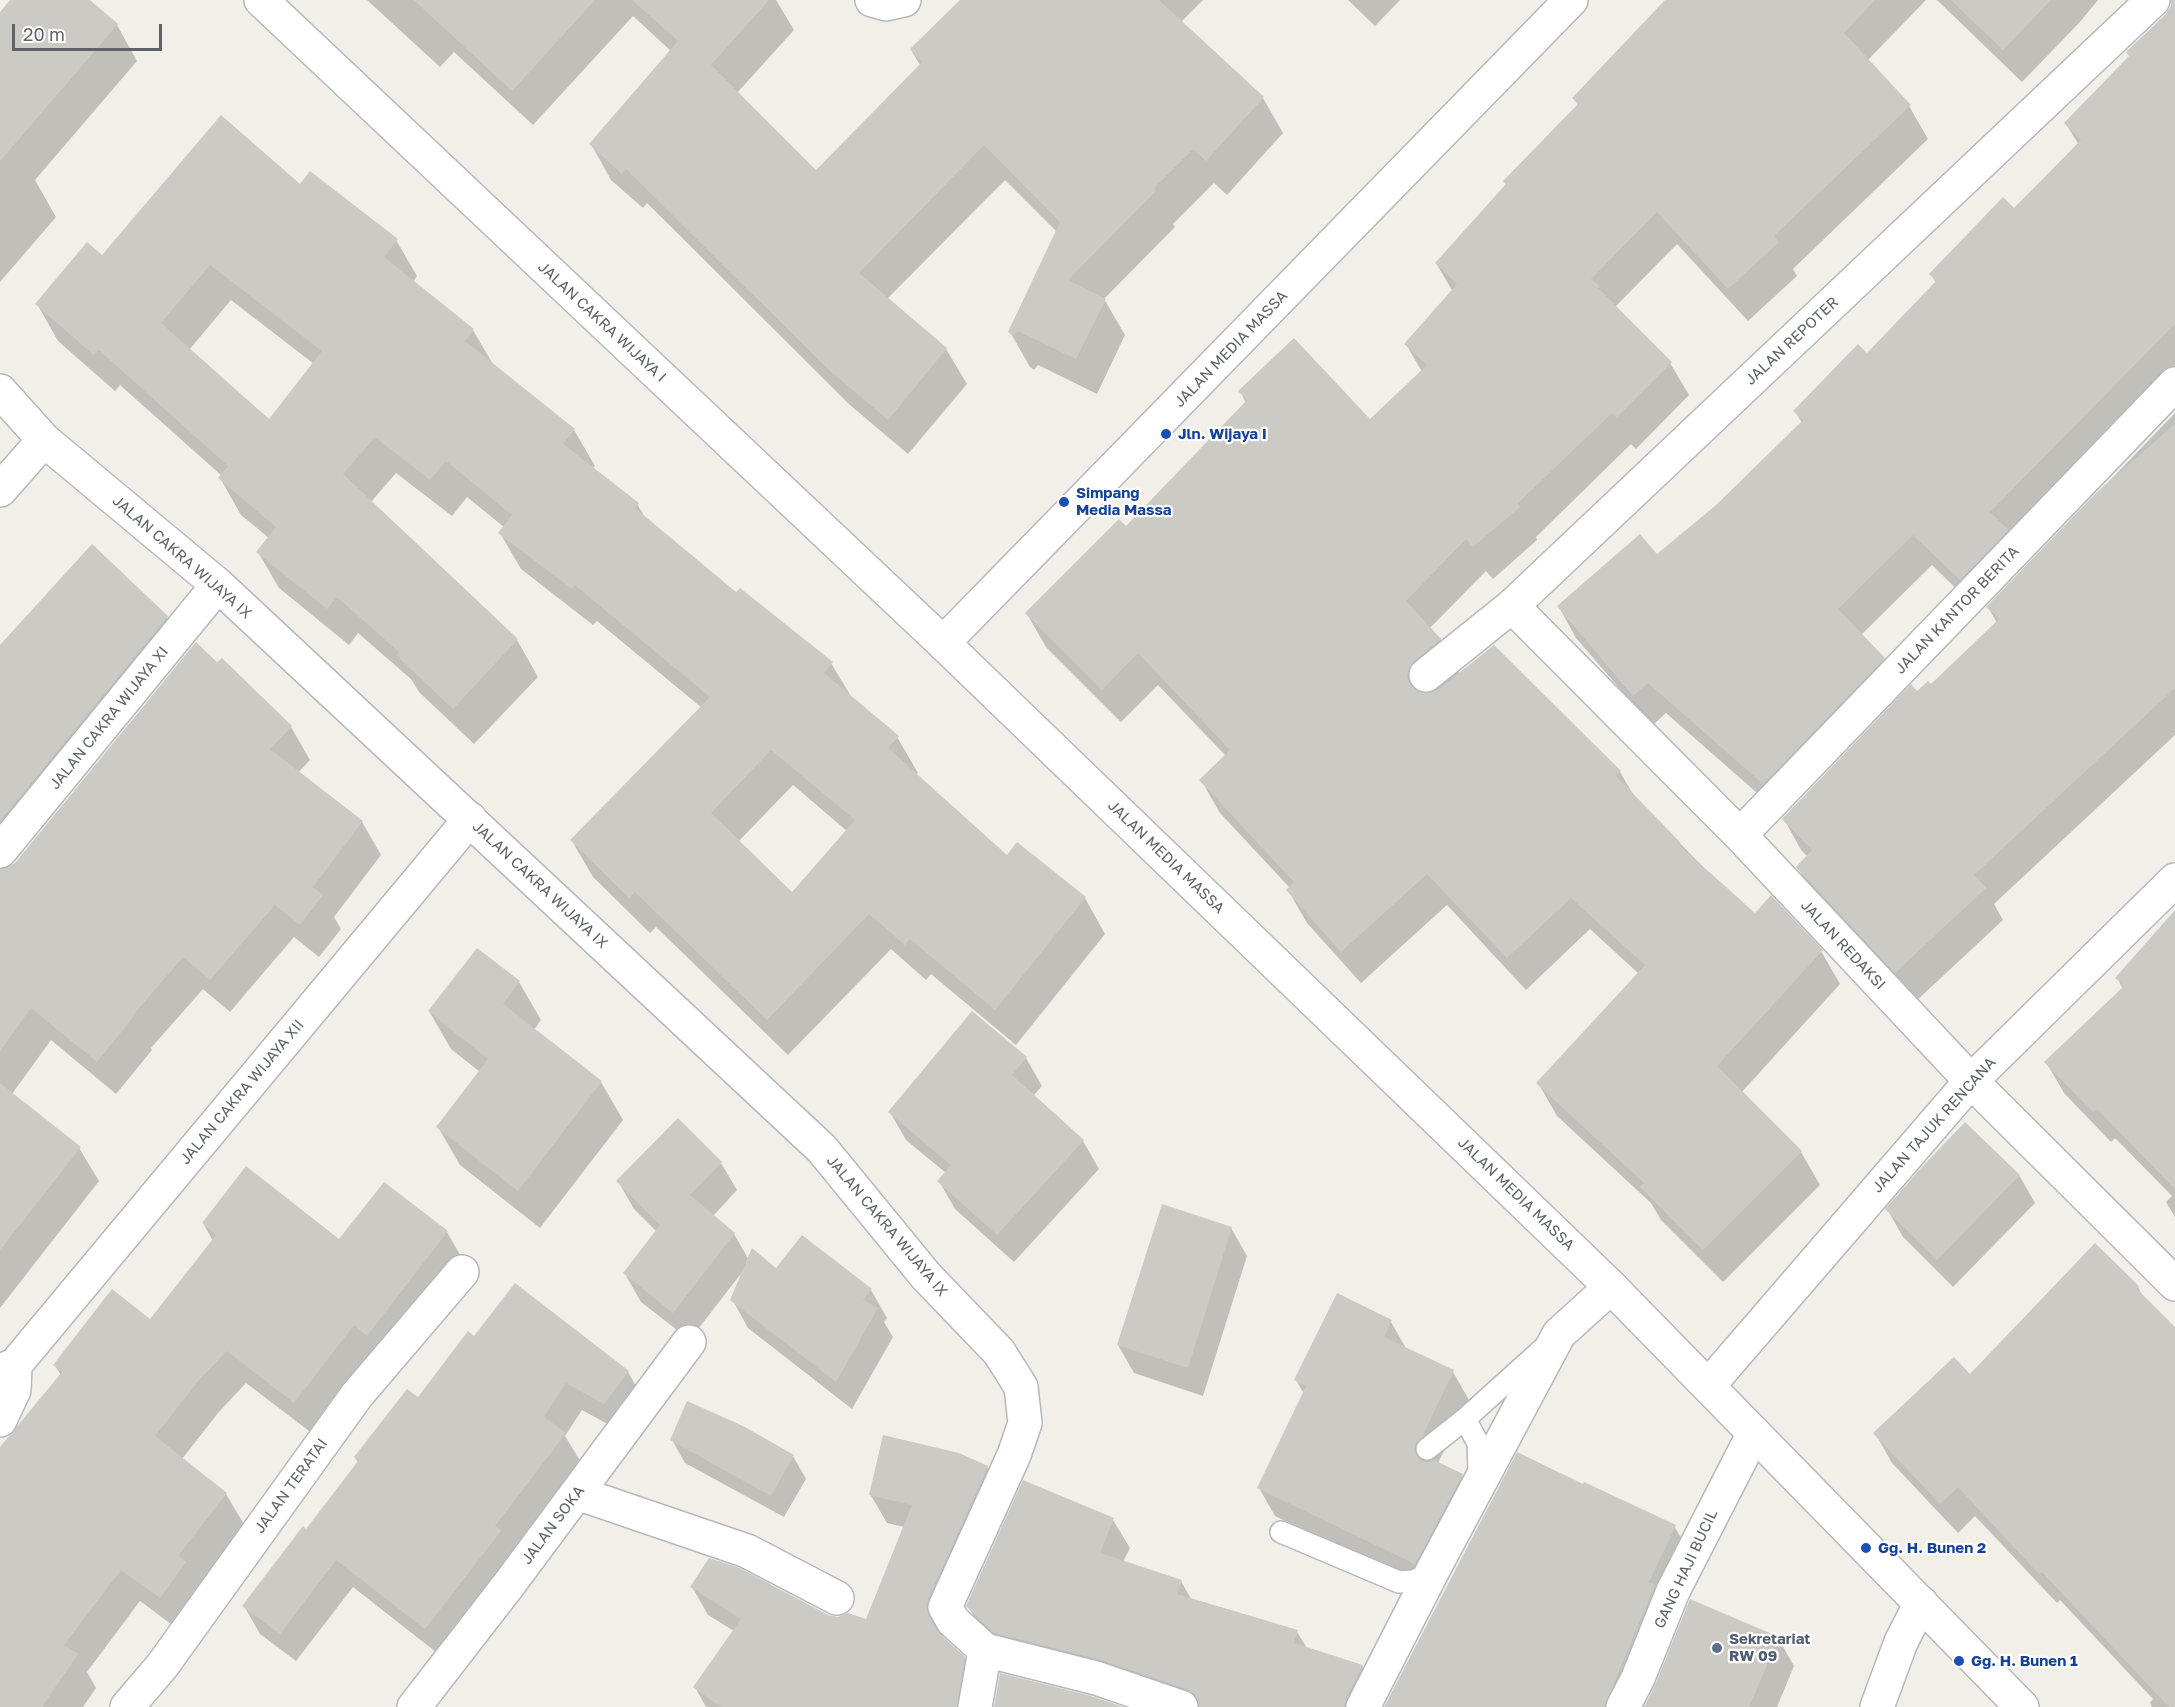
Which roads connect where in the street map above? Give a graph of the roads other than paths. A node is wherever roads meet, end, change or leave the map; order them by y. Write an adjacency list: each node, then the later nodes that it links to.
1 (261, 0): 10 (street, JALAN CAKRA WIJAYA I)
2 (1571, 0): 10 (street, JALAN MEDIA MASSA)
3 (2152, 0): 9 (street, JALAN REPOTER)
4 (2175, 384): 13 (street, JALAN KANTOR BERITA)
5 (0, 391): 6 (street, JALAN CAKRA WIJAYA IX)
6 (45, 440): 7 (street); 8 (street, JALAN CAKRA WIJAYA IX)
7 (0, 490)
8 (218, 585): 12 (street, JALAN CAKRA WIJAYA IX); 14 (street, JALAN CAKRA WIJAYA XI)
9 (1512, 606): 11 (street, JALAN REPOTER); 13 (street, JALAN REDAKSI)
10 (944, 643): 19 (street, JALAN MEDIA MASSA)
11 (1426, 675)
12 (470, 819): 22 (street, JALAN CAKRA WIJAYA XII); 32 (street, JALAN CAKRA WIJAYA IX)
13 (1740, 836): 16 (street, JALAN REDAKSI)
14 (0, 851)
15 (2175, 880): 16 (street, JALAN TAJUK RENCANA)
16 (1971, 1081): 18 (street, JALAN REDAKSI); 23 (street, JALAN TAJUK RENCANA)
17 (462, 1272): 33 (street, JALAN TERATAI)
18 (2175, 1284)
19 (1611, 1287): 20 (street); 23 (street, JALAN MEDIA MASSA)
20 (1558, 1334): 24 (lane); 37 (street)
21 (689, 1342): 28 (street, JALAN SOKA)
22 (8, 1368): 25 (street, JALAN CAKRA WIJAYA XII)
23 (1709, 1385): 26 (street, JALAN MEDIA MASSA)
24 (1465, 1419): 27 (lane); 29 (lane)
25 (0, 1420)
26 (1754, 1433): 31 (street, JALAN MEDIA MASSA); 38 (street, GANG HAJI BUCIL)
27 (1427, 1449)
28 (577, 1493): 30 (street); 34 (street, JALAN SOKA)
29 (1281, 1532)
30 (837, 1598)
31 (1921, 1604): 39 (street); 40 (street, JALAN MEDIA MASSA)
32 (985, 1650): 35 (street); 36 (street)
33 (140, 1703)
34 (414, 1707)
35 (975, 1707)
36 (1181, 1707)
37 (1363, 1707)
38 (1623, 1707)
39 (1877, 1707)
40 (2022, 1707)

